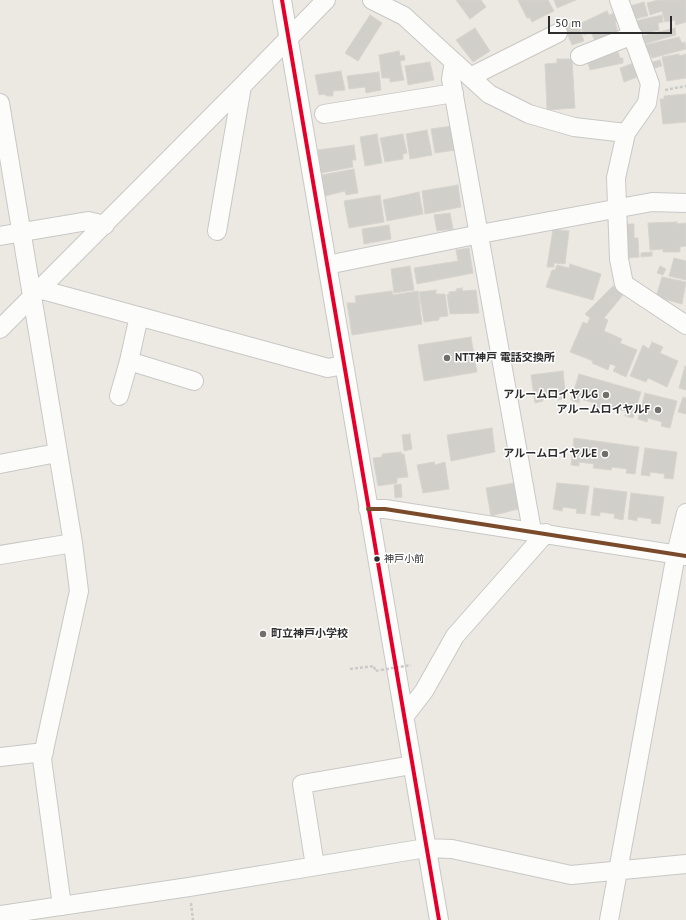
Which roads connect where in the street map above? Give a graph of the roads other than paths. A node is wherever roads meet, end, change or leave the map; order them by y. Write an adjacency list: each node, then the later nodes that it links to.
1 (274, 0): 5 (street)
2 (326, 0): 8 (street)
3 (372, 0): 10 (street)
4 (619, 0): 7 (street)
5 (283, 7): 8 (street)
6 (558, 33): 11 (street)
7 (633, 35): 9 (street); 16 (street)
8 (289, 40): 12 (street); 24 (street)
9 (580, 56)
10 (454, 62): 11 (street); 13 (street)
11 (470, 77): 16 (street)
12 (242, 86): 19 (street); 20 (street)
13 (454, 93): 15 (street); 22 (street)
14 (0, 103): 21 (street)
15 (324, 114)
16 (626, 133): 18 (street)
17 (686, 203): 18 (street)
18 (616, 209): 22 (street); 27 (street)
19 (105, 225): 21 (street); 25 (street)
20 (217, 230)
21 (21, 233): 23 (street); 25 (street)
22 (480, 234): 24 (street); 37 (street)
23 (0, 236)
24 (326, 265): 30 (street)
25 (35, 293): 26 (street); 28 (street); 33 (street)
26 (139, 316): 29 (street); 30 (street)
27 (686, 325)
28 (0, 329)
29 (129, 361): 31 (street); 32 (street)
30 (344, 365): 35 (street)
31 (194, 381)
32 (119, 396)
33 (57, 453): 34 (street); 38 (street)
34 (0, 464)
35 (368, 509): 37 (street); 41 (street)
36 (686, 513): 40 (street)
37 (539, 532): 40 (street); 41 (street)
38 (73, 543): 39 (street); 42 (street)
39 (0, 554)
40 (681, 555): 48 (street)
41 (404, 717): 44 (street)
42 (44, 752): 43 (street); 49 (street)
43 (0, 757)
44 (412, 764): 45 (street); 47 (street)
45 (426, 848): 47 (street); 48 (street); 51 (street)
46 (686, 864): 48 (street)
47 (315, 866): 49 (street)
48 (619, 871): 52 (street)
49 (68, 910): 50 (street)
50 (0, 915)
51 (439, 920)
52 (609, 920)

